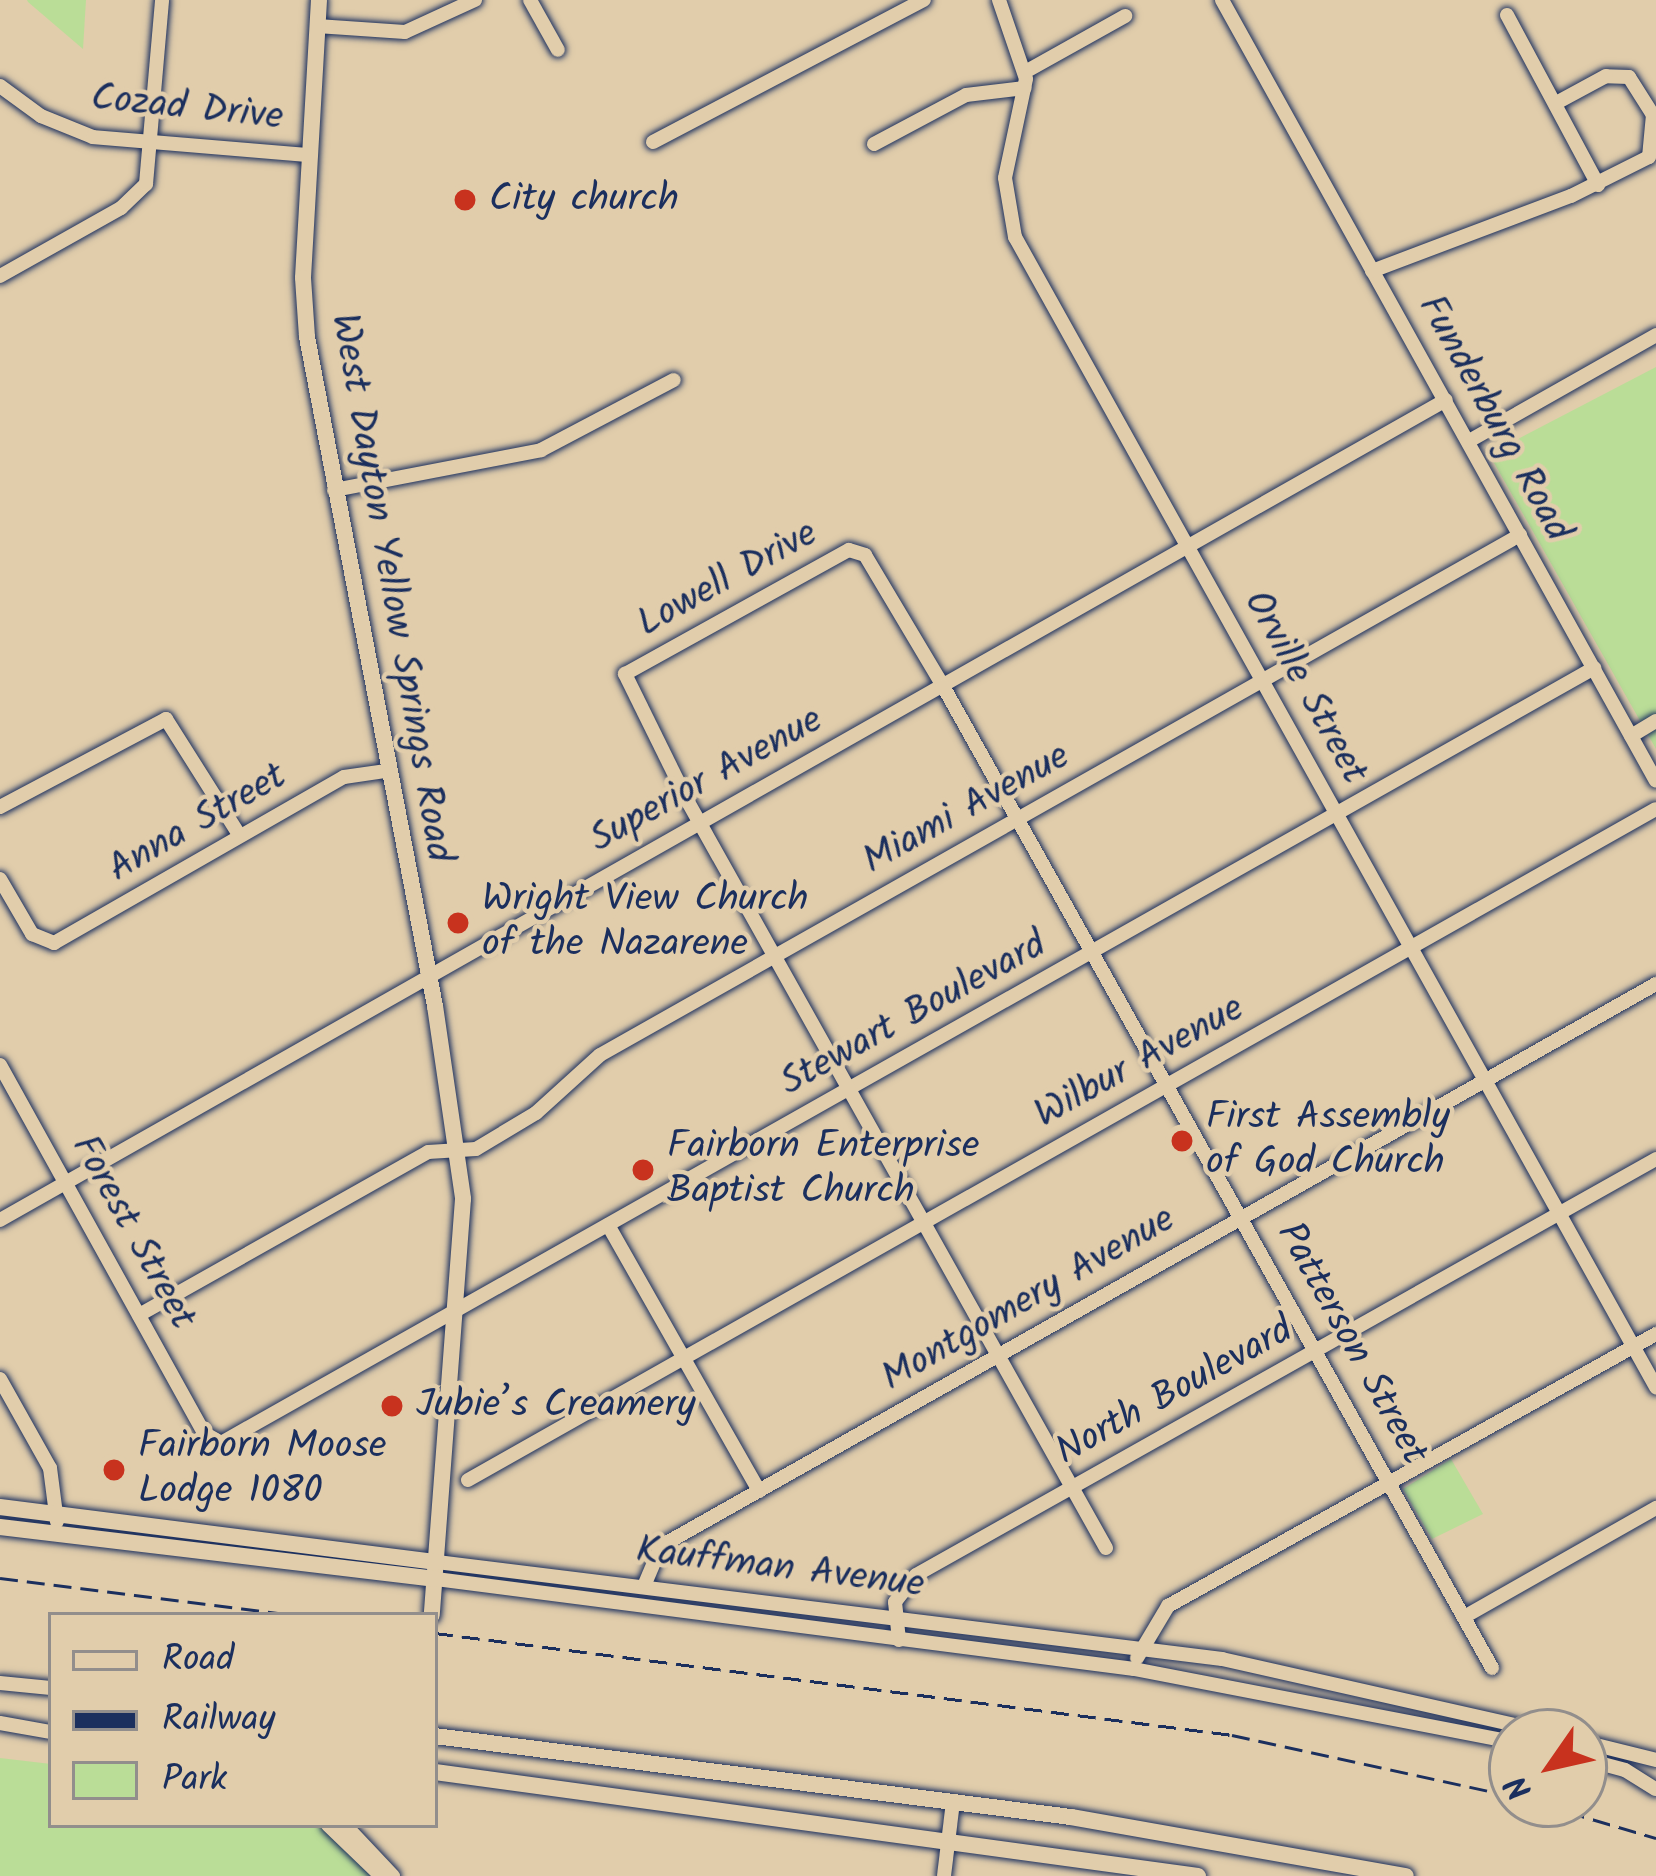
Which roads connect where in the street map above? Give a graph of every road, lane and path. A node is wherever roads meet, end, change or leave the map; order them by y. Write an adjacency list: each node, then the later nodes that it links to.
1 (162, 0): 17 (street)
2 (319, 0): 10 (main road, West Dayton Yellow Springs Road)
3 (476, 0): 10 (street)
4 (530, 0): 11 (street)
5 (924, 0): 15 (street)
6 (999, 0): 12 (street)
7 (1222, 0): 20 (street, Funderburg Road)
8 (1507, 15): 14 (street)
9 (1125, 16): 12 (street)
10 (317, 26): 18 (main road, West Dayton Yellow Springs Road)
11 (558, 50)
12 (1025, 80): 16 (street); 28 (street, Orville Street)
13 (0, 86): 17 (street, Cozad Drive)
14 (1556, 103): 19 (street); 19 (street)
15 (653, 142)
16 (874, 144)
17 (152, 145): 18 (street, Cozad Drive); 21 (street)
18 (309, 155): 26 (main road, West Dayton Yellow Springs Road)
19 (1598, 185): 20 (street)
20 (1372, 271): 24 (street, Funderburg Road)
21 (0, 276)
22 (1656, 334): 25 (street)
23 (674, 380): 26 (street)
24 (1446, 400): 25 (street, Funderburg Road); 28 (street, Superior Avenue)
25 (1469, 441): 27 (street, Funderburg Road)
26 (334, 490): 35 (main road, West Dayton Yellow Springs Road)
27 (1520, 535): 30 (street, Funderburg Road); 31 (street, Miami Avenue)
28 (1187, 548): 31 (street, Orville Street); 32 (street, Superior Avenue)
29 (863, 553): 32 (street, Patterson Street); 41 (street, Lowell Drive)
30 (1594, 668): 34 (street, Funderburg Road); 39 (street, Stewart Boulevard)
31 (1262, 681): 39 (street, Orville Street); 40 (street, Miami Avenue)
32 (943, 686): 40 (street, Patterson Street); 41 (street, Superior Avenue)
33 (1656, 721): 34 (street)
34 (1631, 736): 36 (street, Funderburg Road)
35 (385, 771): 42 (street, Anna Street); 47 (main road, West Dayton Yellow Springs Road)
36 (1656, 781)
37 (0, 807): 42 (street)
38 (1656, 809): 44 (street, Wilbur Avenue)
39 (1337, 814): 44 (street, Orville Street); 45 (street, Stewart Boulevard)
40 (1018, 819): 45 (street, Patterson Street); 46 (street, Miami Avenue)
41 (700, 824): 46 (street); 47 (street, Superior Avenue)
42 (240, 836): 43 (street, Anna Street)
43 (0, 879)
44 (1411, 947): 50 (street, Orville Street); 51 (street, Wilbur Avenue)
45 (1093, 951): 51 (street, Patterson Street); 52 (street, Stewart Boulevard)
46 (776, 956): 52 (street); 53 (street, Miami Avenue)
47 (430, 979): 53 (main road, West Dayton Yellow Springs Road); 55 (street, Superior Avenue)
48 (1656, 984): 50 (street, Montgomery Avenue)
49 (0, 1065): 55 (street, Forest Street)
50 (1486, 1079): 56 (street, Orville Street); 57 (street, Montgomery Avenue)
51 (1168, 1084): 57 (street, Patterson Street); 59 (street, Wilbur Avenue)
52 (851, 1088): 59 (street); 60 (street, Stewart Boulevard)
53 (457, 1151): 61 (main road, West Dayton Yellow Springs Road); 62 (street, Miami Avenue)
54 (1656, 1159): 56 (street, North Boulevard)
55 (68, 1182): 58 (street, Superior Avenue); 62 (street, Forest Street)
56 (1560, 1213): 64 (street, Orville Street); 65 (street, North Boulevard)
57 (1243, 1217): 65 (street, Patterson Street); 66 (street, Montgomery Avenue)
58 (0, 1220)
59 (926, 1221): 66 (street); 67 (street, Wilbur Avenue)
60 (608, 1226): 61 (street, Stewart Boulevard); 67 (street)
61 (458, 1310): 70 (street, Stewart Boulevard); 81 (main road, West Dayton Yellow Springs Road)
62 (139, 1316): 70 (street, Forest Street)
63 (1656, 1334): 64 (street)
64 (1634, 1346): 69 (street, Orville Street); 72 (street)
65 (1317, 1350): 72 (street, Patterson Street); 73 (street, North Boulevard)
66 (1001, 1353): 73 (street); 74 (street, Montgomery Avenue)
67 (683, 1358): 71 (street, Wilbur Avenue); 74 (street)
68 (0, 1379): 77 (street)
69 (1656, 1387)
70 (204, 1433)
71 (468, 1480)
72 (1390, 1484): 85 (street, Patterson Street); 87 (street)
73 (1075, 1487): 80 (street); 84 (street, North Boulevard)
74 (759, 1491): 82 (street, Montgomery Avenue)
75 (0, 1507): 77 (main road, Kauffman Avenue)
76 (1656, 1508): 85 (street)
77 (58, 1514): 79 (street); 81 (main road, Kauffman Avenue)
78 (0, 1527): 79 (main road, Kauffman Avenue)
79 (56, 1534): 81 (main road, Kauffman Avenue)
80 (1106, 1548)
81 (436, 1570): 82 (street, Kauffman Avenue); 83 (main road, West Dayton Yellow Springs Road); 86 (street, Kauffman Avenue)
82 (644, 1586): 84 (street, Kauffman Avenue)
83 (432, 1612)
84 (894, 1615): 86 (street); 87 (street, Kauffman Avenue)
85 (1464, 1617): 88 (street, Patterson Street)
86 (899, 1640): 89 (street, Kauffman Avenue)
87 (1138, 1651): 89 (street); 92 (street, Kauffman Avenue)
88 (1492, 1668)
89 (1134, 1669): 96 (street, Kauffman Avenue)
90 (0, 1683): 91 (street)
91 (48, 1688)
92 (1488, 1718)
93 (0, 1724): 94 (street)
94 (48, 1732)
95 (438, 1736): 102 (main road)
96 (1488, 1737)
97 (1608, 1749): 98 (street)
98 (1656, 1764): 101 (street)
99 (1608, 1765): 101 (street)
100 (438, 1772): 105 (main road)
101 (1655, 1791)
102 (953, 1802): 105 (street); 110 (main road)
103 (331, 1828): 106 (street)
104 (348, 1828): 107 (street)
105 (948, 1842): 108 (street); 109 (main road)
106 (381, 1876)
107 (393, 1876)
108 (944, 1876)
109 (1198, 1876)
110 (1406, 1876)

